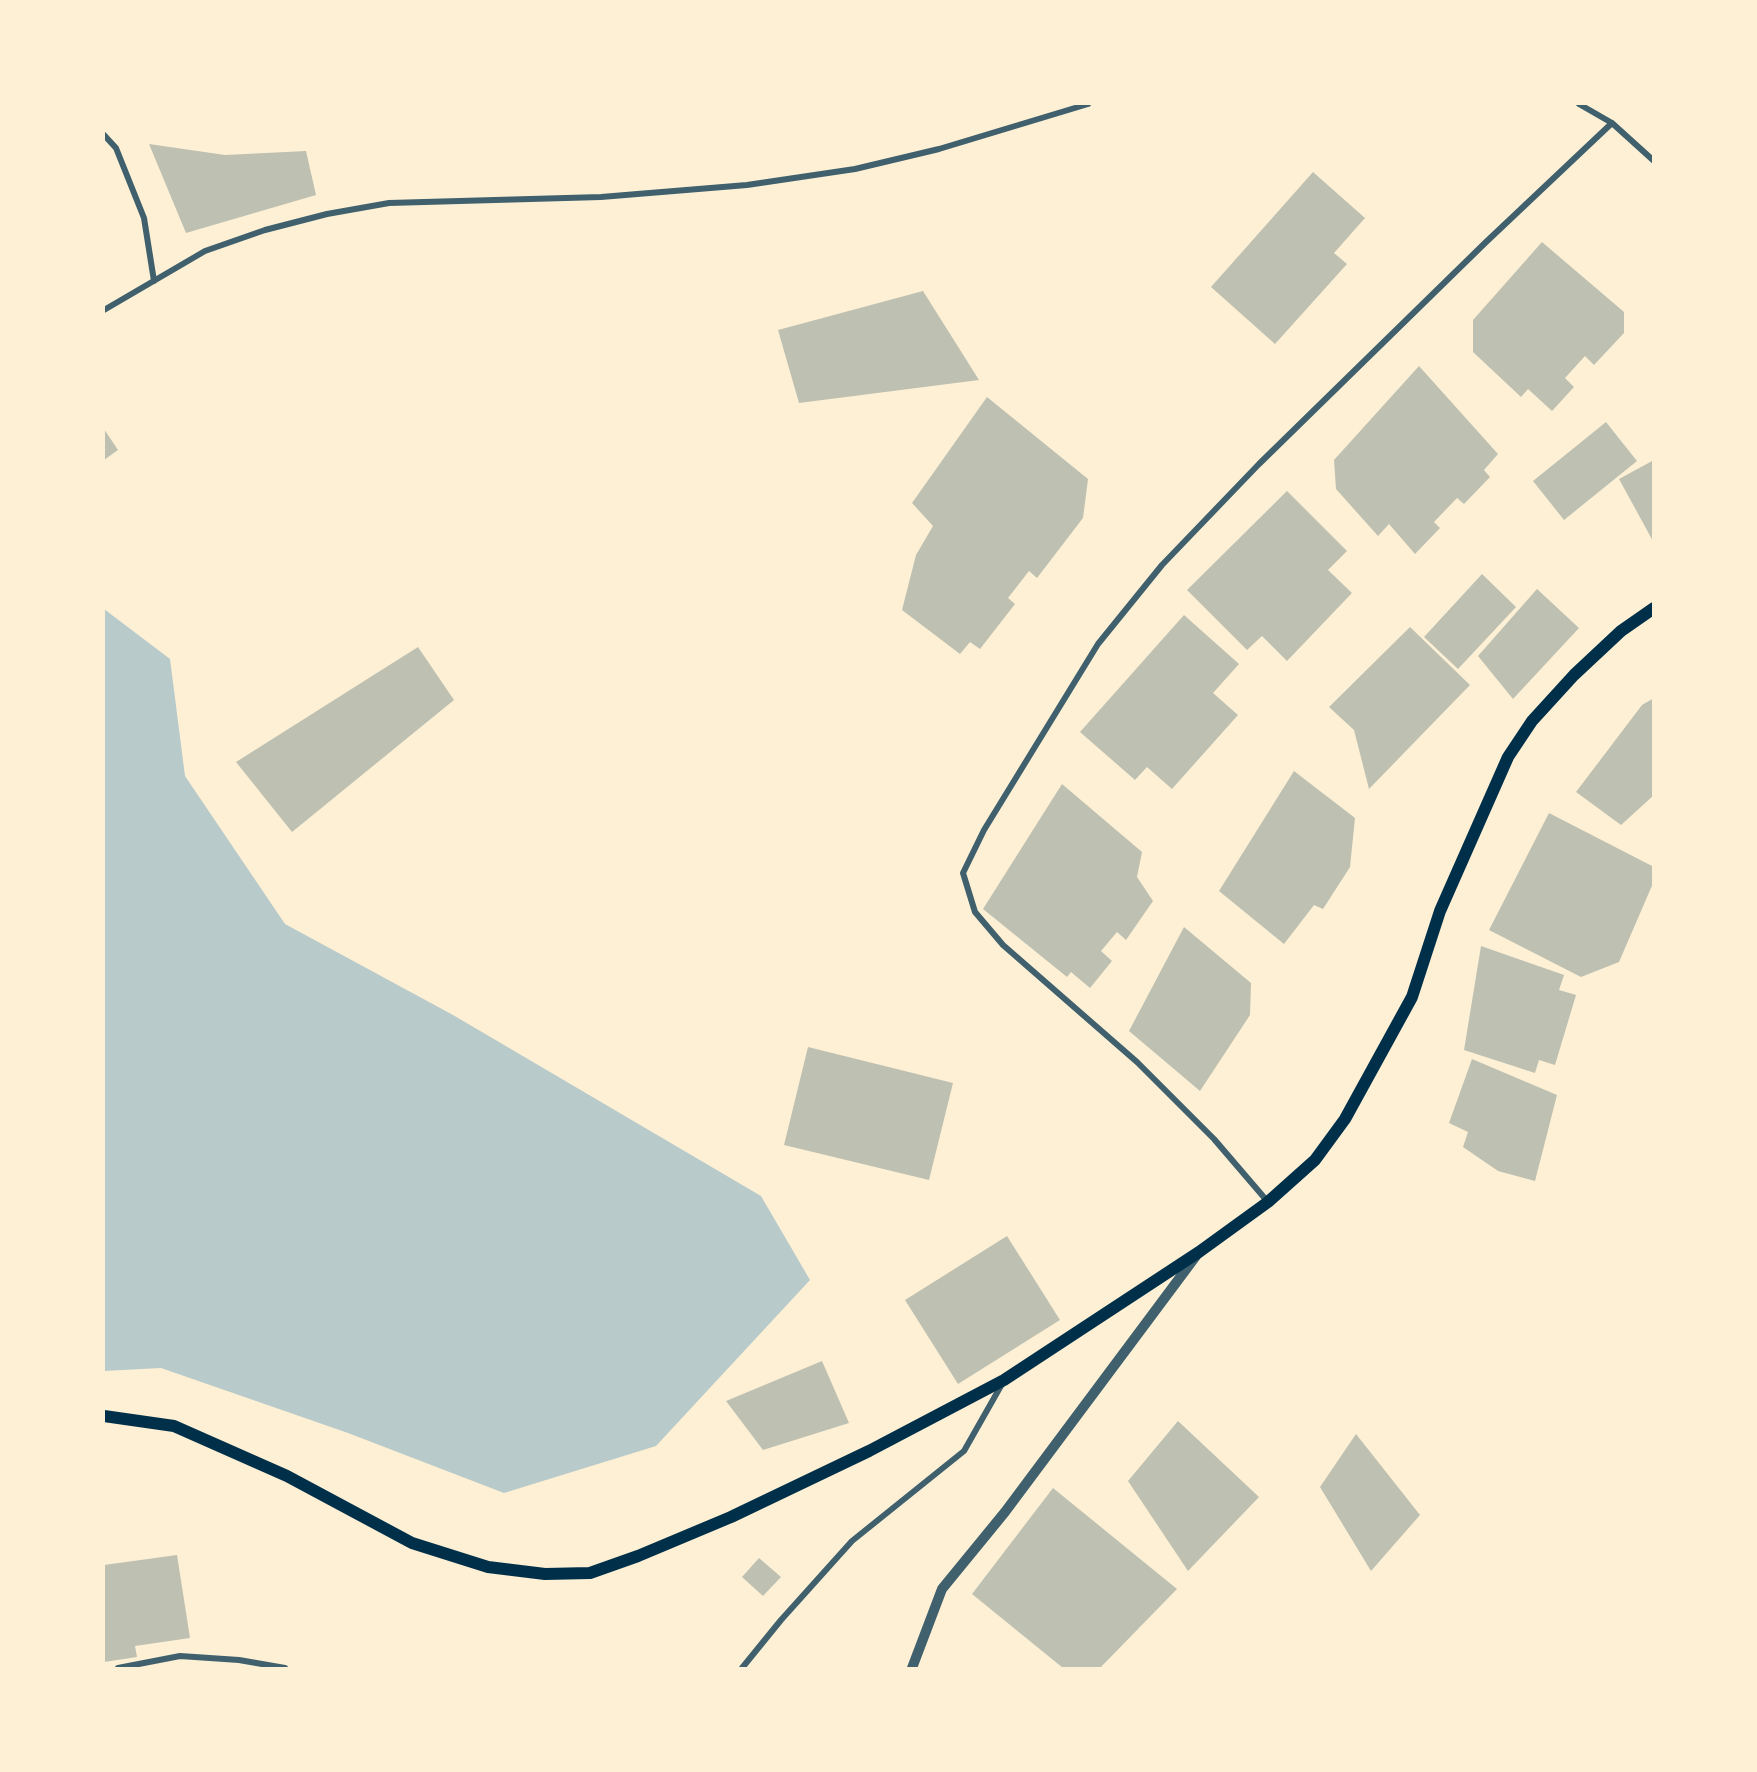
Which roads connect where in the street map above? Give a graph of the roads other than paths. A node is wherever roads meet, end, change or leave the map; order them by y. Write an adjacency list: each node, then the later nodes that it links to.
1 (1088, 104): 6 (street)
2 (1579, 104): 3 (street)
3 (1612, 123): 5 (street); 9 (street)
4 (104, 135): 6 (street)
5 (1653, 161)
6 (154, 280): 7 (street)
7 (104, 310)
8 (1653, 608): 9 (main road)
9 (1268, 1202): 10 (main road)
10 (1199, 1252): 11 (main road); 16 (street)
11 (1004, 1380): 12 (main road); 15 (street)
12 (104, 1416)
13 (118, 1668): 14 (street)
14 (285, 1668)
15 (742, 1668)
16 (912, 1668)

